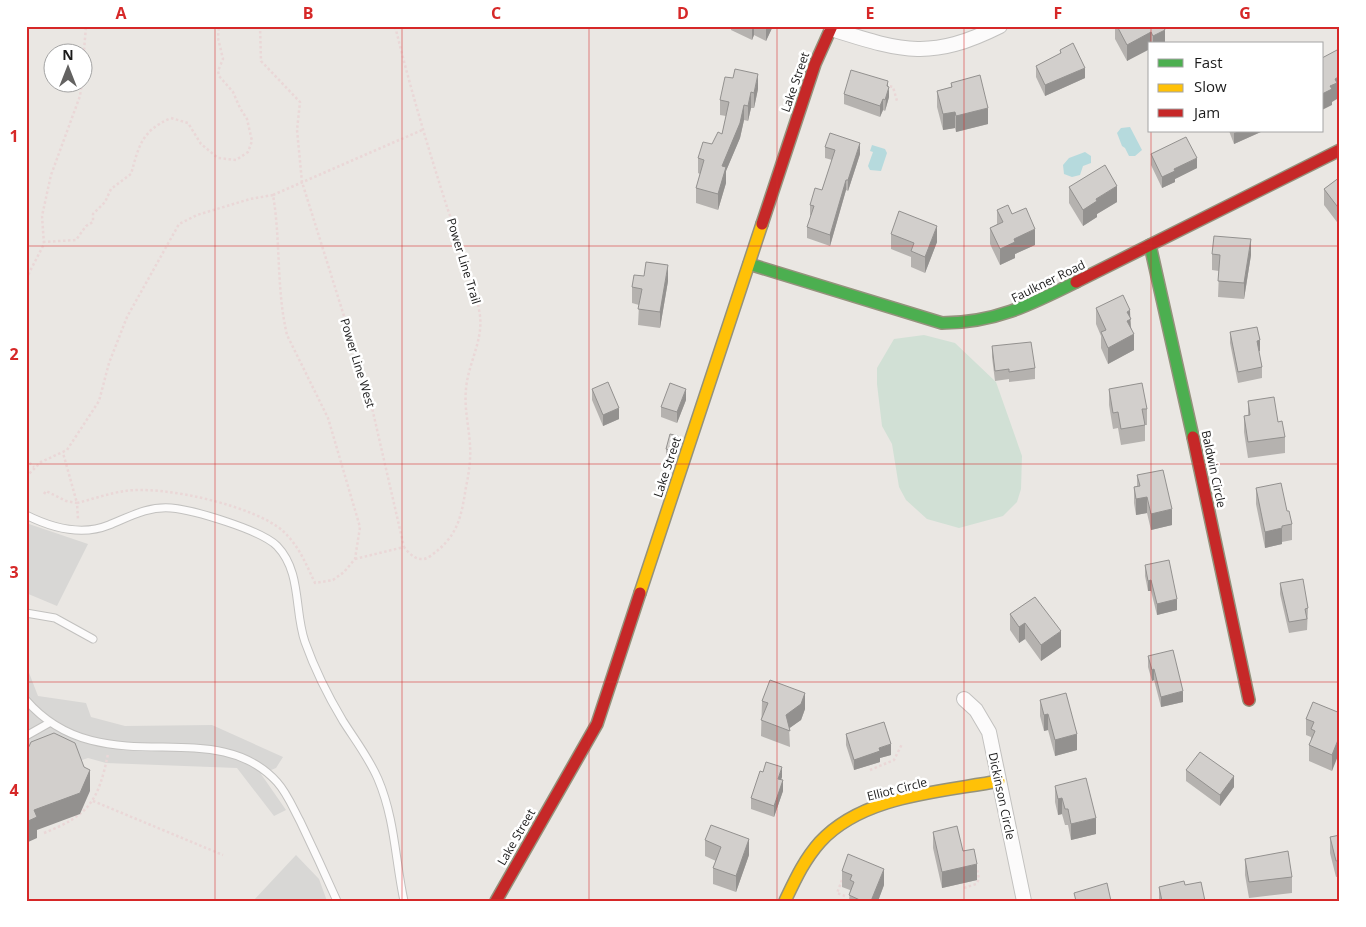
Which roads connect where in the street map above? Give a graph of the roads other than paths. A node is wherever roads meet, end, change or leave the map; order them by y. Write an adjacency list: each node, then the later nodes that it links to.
1 (1000, 26): 2 (street)
2 (831, 28): 5 (street, Lake Street)
3 (1340, 150): 4 (street, Faulkner Road)
4 (1150, 245): 5 (street, Faulkner Road); 11 (street, Baldwin Circle)
5 (749, 264): 17 (street, Lake Street)
6 (26, 515): 16 (lane)
7 (26, 613): 8 (lane)
8 (93, 639)
9 (964, 699): 14 (street, Dickinson Circle)
10 (26, 700): 12 (lane)
11 (1249, 700)
12 (49, 723): 13 (lane); 15 (lane)
13 (26, 736)
14 (999, 781): 18 (street, Elliot Circle); 19 (street, Dickinson Circle)
15 (337, 901)
16 (404, 901)
17 (496, 901)
18 (785, 901)
19 (1024, 901)

